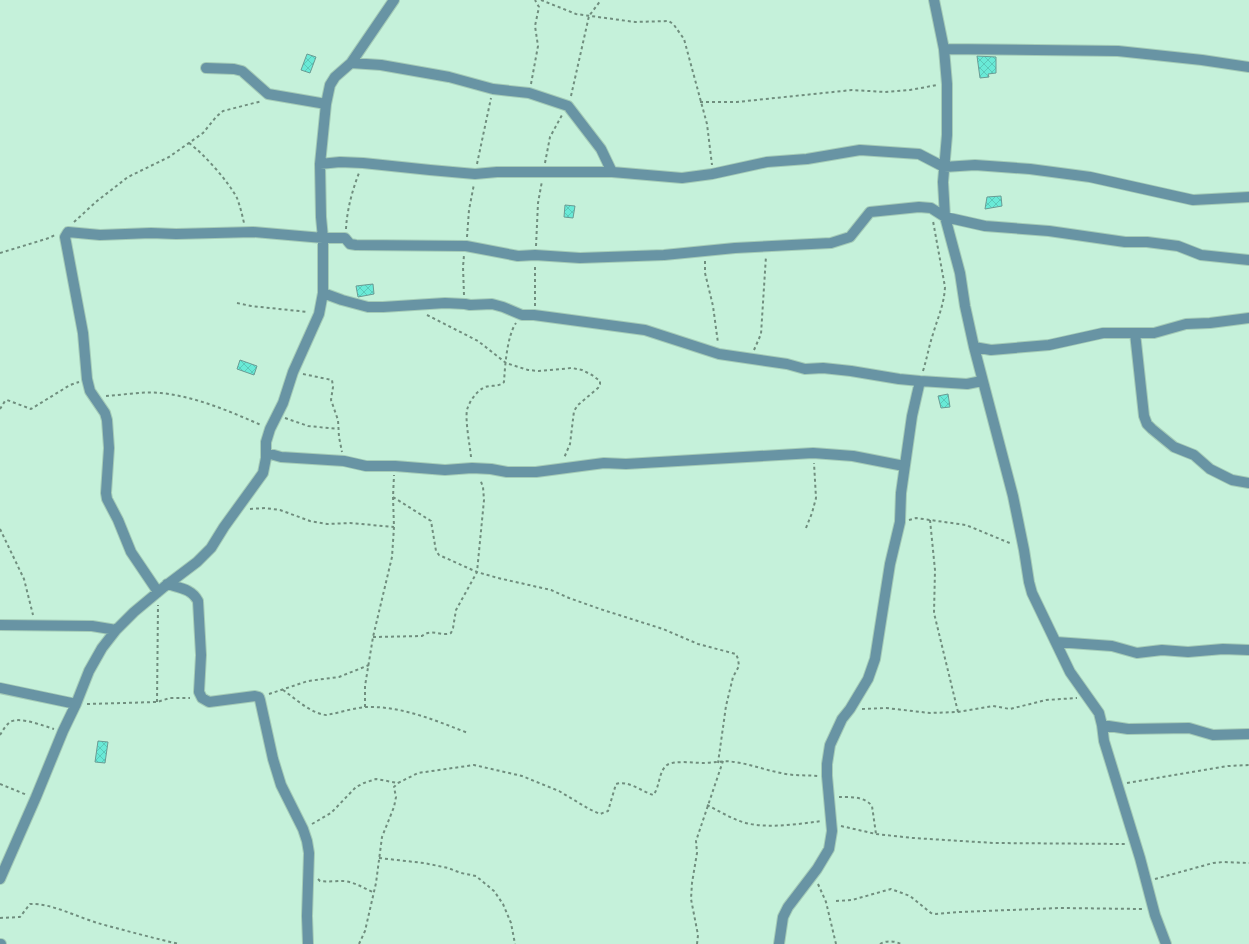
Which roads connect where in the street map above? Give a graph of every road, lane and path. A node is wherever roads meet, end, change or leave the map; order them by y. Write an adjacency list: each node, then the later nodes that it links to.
1 (394, 0): 8 (street)
2 (535, 0): 13 (path)
3 (541, 0): 6 (path)
4 (600, 0): 6 (path)
5 (934, 0): 7 (street)
6 (589, 16): 15 (path); 17 (path)
7 (944, 49): 9 (street); 11 (street)
8 (351, 63): 12 (street); 16 (street)
9 (1249, 67)
10 (206, 68): 14 (street)
11 (947, 84): 15 (path); 21 (street)
12 (493, 89): 13 (street); 24 (path)
13 (529, 93): 17 (street)
14 (274, 95): 16 (street); 18 (path)
15 (700, 102): 25 (path)
16 (326, 104): 20 (street)
17 (568, 106): 22 (path); 23 (street)
18 (189, 143): 29 (path); 30 (path)
19 (363, 163): 20 (street); 24 (street); 33 (path)
20 (320, 164): 32 (street)
21 (944, 167): 25 (street); 26 (street); 28 (street)
22 (544, 172): 23 (street); 24 (street)
23 (612, 172): 25 (street)
24 (475, 174): 34 (path)
25 (712, 174)
26 (1249, 197)
27 (931, 208): 28 (street); 35 (street); 53 (path)
28 (945, 217): 38 (street); 47 (street)
29 (74, 223)
30 (246, 232): 32 (street); 52 (street)
31 (56, 234): 37 (path)
32 (323, 238): 33 (street); 39 (street)
33 (345, 238): 34 (street)
34 (466, 246): 36 (street); 41 (path)
35 (767, 247): 36 (street); 49 (path)
36 (704, 251): 48 (path)
37 (0, 254)
38 (1249, 260)
39 (323, 293): 41 (street); 42 (street)
40 (237, 303): 42 (path)
41 (464, 304): 44 (street)
42 (319, 314): 51 (street)
43 (427, 315): 50 (path)
44 (522, 315): 48 (street); 50 (path)
45 (1249, 318): 46 (street)
46 (1135, 333): 47 (street); 67 (street)
47 (974, 347): 54 (street)
48 (719, 354): 49 (street)
49 (747, 359): 53 (street)
50 (506, 363): 65 (path); 66 (path)
51 (294, 372): 57 (street); 59 (path)
52 (87, 379): 55 (street); 56 (path)
53 (920, 381): 54 (street); 64 (street)
54 (982, 381): 75 (street)
55 (92, 396): 58 (path); 78 (street)
56 (0, 409)
57 (277, 415): 58 (street); 59 (path)
58 (270, 429): 60 (street)
59 (339, 429): 62 (path)
60 (266, 453): 62 (street); 69 (street)
61 (813, 453): 64 (street); 66 (street); 74 (path)
62 (344, 461): 63 (street)
63 (395, 466): 65 (street); 68 (path)
64 (904, 466): 71 (street)
65 (472, 468): 66 (street); 76 (path)
66 (556, 470)
67 (1249, 483)
68 (393, 497): 72 (path); 76 (path)
69 (237, 509): 72 (path); 77 (street)
70 (930, 520): 71 (path); 75 (path); 95 (path)
71 (900, 522): 94 (street)
72 (394, 527): 82 (path)
73 (0, 528): 80 (path)
74 (806, 528)
75 (1024, 550): 83 (street)
76 (478, 572): 82 (path); 102 (path)
77 (167, 584): 78 (street); 90 (street)
78 (158, 592): 81 (street); 91 (path)
79 (0, 625): 80 (street)
80 (35, 626): 81 (street)
81 (116, 630): 92 (street)
82 (373, 637): 85 (path)
83 (1056, 642): 84 (street); 89 (street)
84 (1249, 650)
85 (369, 665): 87 (path); 93 (path)
86 (0, 688): 92 (street)
87 (283, 690): 88 (path); 93 (path)
88 (258, 696): 90 (street); 112 (street)
89 (1087, 696): 95 (path); 96 (street)
90 (202, 698): 91 (path)
91 (157, 702): 92 (path)
92 (76, 704): 97 (street)
93 (365, 707): 98 (path)
94 (850, 709): 95 (path); 104 (street)
95 (958, 712)
96 (1102, 725): 100 (street); 107 (street)
97 (63, 731): 99 (path); 109 (street)
98 (468, 733)
99 (0, 734)
100 (1249, 734)
101 (723, 761): 102 (path); 104 (path); 110 (path)
102 (718, 762): 105 (path)
103 (1249, 766): 107 (path)
104 (827, 776): 108 (street)
105 (398, 783): 112 (path); 115 (path)
106 (0, 784): 109 (path)
107 (1118, 784): 114 (street)
108 (829, 796): 111 (street); 113 (path)
109 (36, 797): 119 (street)
110 (708, 805): 111 (path); 129 (path)
111 (831, 821): 113 (path); 118 (street)
112 (303, 829): 126 (street)
113 (876, 834): 114 (path)
114 (1135, 844): 120 (street)
115 (379, 858): 121 (path); 128 (path)
116 (1249, 863): 120 (path)
117 (316, 874): 121 (path)
118 (813, 875): 130 (street); 131 (path)
119 (0, 879)
120 (1146, 882): 123 (street)
121 (374, 892): 127 (path)
122 (836, 901): 123 (path)
123 (1154, 909): 134 (street)
124 (0, 918): 125 (path)
125 (179, 944)
126 (308, 944)
127 (360, 944)
128 (515, 944)
129 (697, 944)
130 (779, 944)
131 (836, 944)
132 (880, 944): 133 (path)
133 (901, 944)
134 (1166, 944)

